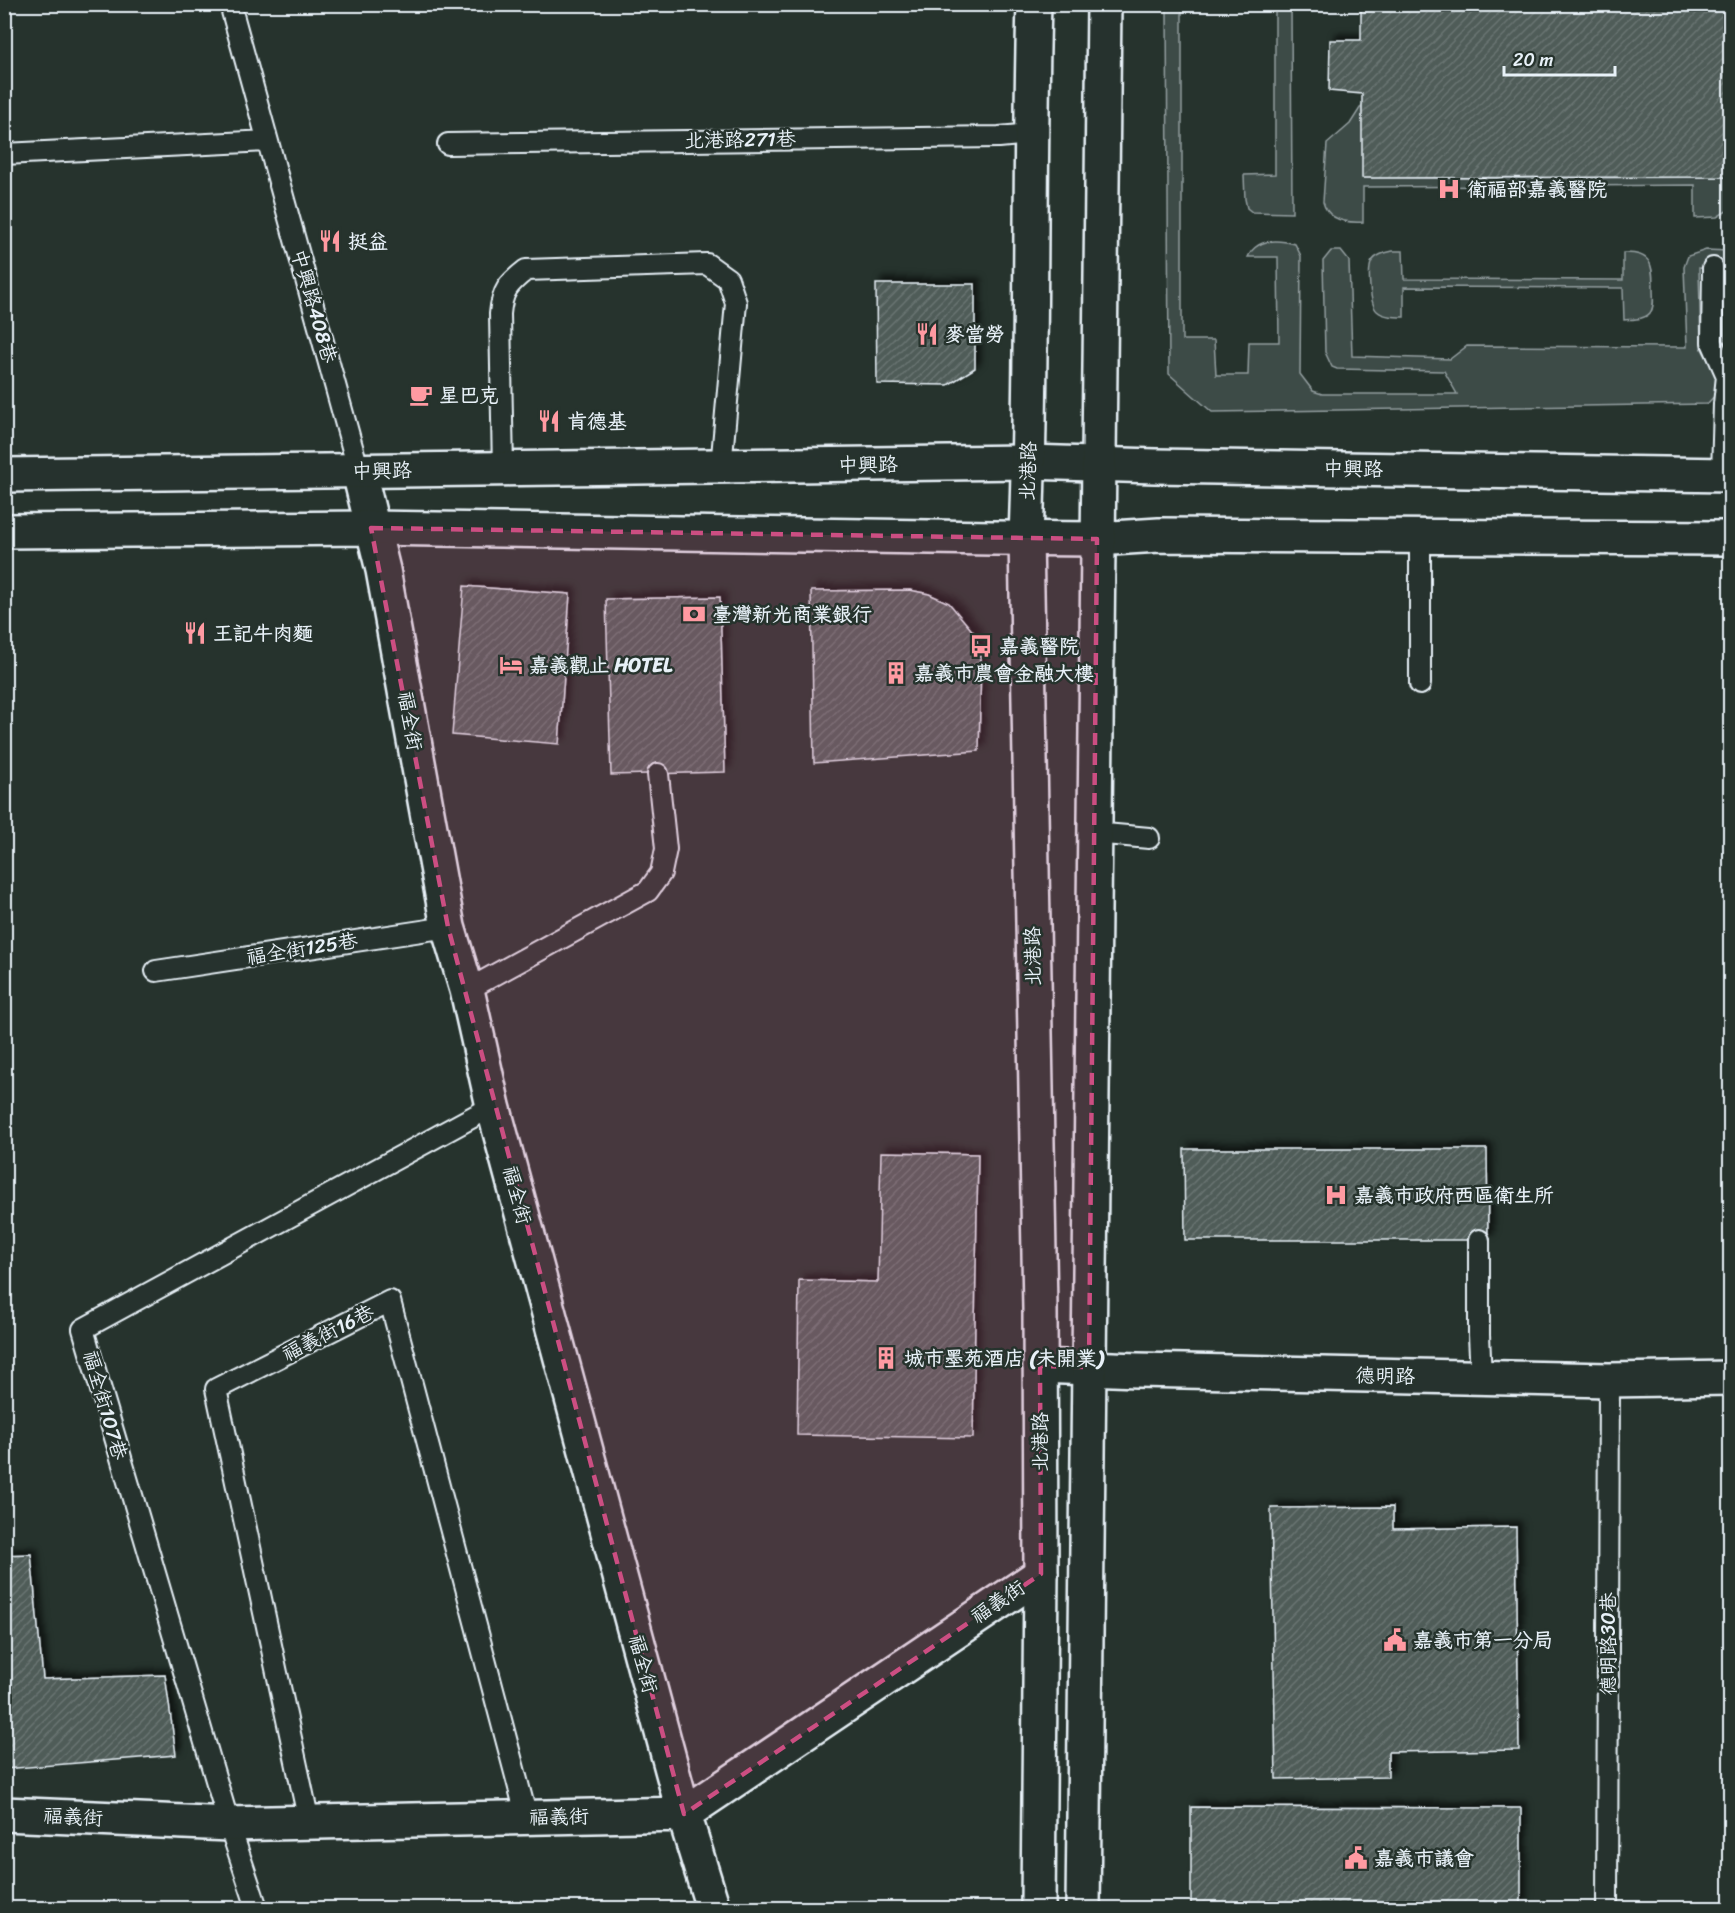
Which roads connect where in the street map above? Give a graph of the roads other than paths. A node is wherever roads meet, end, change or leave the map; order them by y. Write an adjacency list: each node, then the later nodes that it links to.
1 (230, 4): 5 (lane, 中興路408巷)
2 (1034, 4): 4 (street, 北港路)
3 (1104, 4): 10 (street)
4 (1031, 134): 6 (lane, 北港路271巷); 9 (street, 北港路)
5 (267, 141): 7 (lane); 13 (lane, 中興路408巷)
6 (448, 144)
7 (4, 154)
8 (1713, 268): 15 (lane)
9 (1029, 462): 10 (street, 中興路); 11 (street, 中興路); 19 (street, 北港路)
10 (1099, 463): 15 (street, 中興路); 21 (street)
11 (721, 466): 12 (street, 中興路); 12 (lane)
12 (503, 470): 13 (street, 中興路)
13 (359, 472): 14 (street, 中興路); 16 (street, 福全街)
14 (4, 475)
15 (1726, 475)
16 (371, 528): 17 (street); 19 (street); 26 (street, 福全街)
17 (4, 531)
18 (1420, 536): 20 (street); 21 (street); 22 (lane)
19 (1026, 537): 21 (street); 31 (street, 北港路)
20 (1731, 538)
21 (1097, 539): 24 (street)
22 (1420, 684)
23 (658, 774): 28 (lane)
24 (1094, 833): 25 (lane); 32 (street)
25 (1149, 838)
26 (448, 927): 27 (lane, 福全街125巷); 28 (street, 福全街)
27 (156, 971)
28 (467, 990): 29 (street, 福全街)
29 (493, 1106): 38 (street, 福全街); 41 (lane, 福全街107巷)
30 (1479, 1240): 33 (lane)
31 (1040, 1366): 32 (street, 德明路); 36 (street, 北港路)
32 (1089, 1367): 33 (street, 德明路); 45 (street)
33 (1481, 1377): 35 (street, 德明路)
34 (1731, 1378): 35 (street, 德明路)
35 (1609, 1380): 46 (lane, 德明路30巷)
36 (1041, 1574): 38 (street, 福義街); 44 (street, 北港路)
37 (4, 1814): 41 (street, 福義街)
38 (684, 1814): 39 (street, 福義街); 43 (street, 福全街)
39 (527, 1818): 40 (street, 福義街); 40 (lane, 福義街16巷)
40 (309, 1822): 41 (street, 福義街)
41 (229, 1824): 42 (lane)
42 (257, 1908)
43 (713, 1908)
44 (1038, 1908)
45 (1083, 1908)
46 (1607, 1908)

